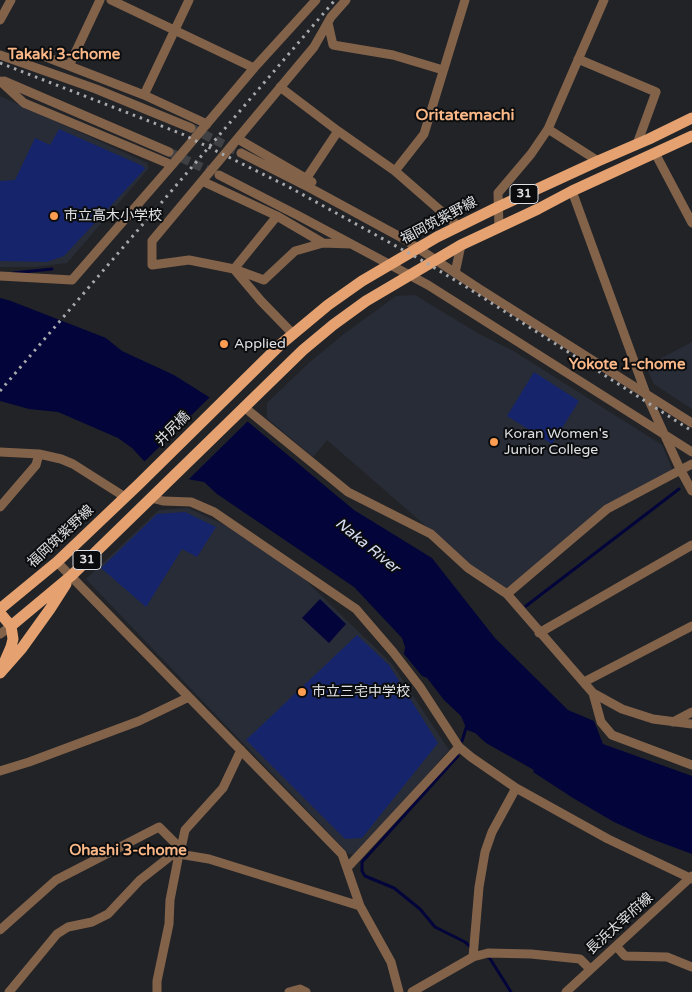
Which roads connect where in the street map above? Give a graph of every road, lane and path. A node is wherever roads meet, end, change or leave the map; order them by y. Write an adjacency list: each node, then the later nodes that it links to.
1 (11, 0): 9 (street)
2 (100, 0): 15 (street)
3 (111, 0): 11 (street)
4 (189, 0): 11 (street)
5 (316, 0): 16 (street)
6 (346, 0): 10 (street)
7 (464, 0): 17 (street)
8 (604, 0): 14 (street)
9 (0, 20)
10 (328, 23): 17 (street); 19 (street)
11 (174, 29): 16 (street); 20 (street)
12 (0, 54): 13 (street)
13 (10, 58): 15 (street); 23 (street)
14 (578, 59): 24 (street); 28 (street)
15 (70, 66): 20 (street)
16 (254, 68): 22 (street)
17 (443, 70): 34 (street)
18 (0, 80): 29 (street); 33 (street)
19 (280, 87): 25 (street); 27 (street)
20 (144, 95): 22 (street)
21 (692, 118): 28 (main road, 福岡筑紫野線 / 31)
22 (207, 124): 33 (street)
23 (191, 128)
24 (548, 129): 32 (street); 39 (street)
25 (338, 131): 34 (street); 36 (street)
26 (692, 136): 31 (main road, 31)
27 (238, 139): 36 (street); 37 (street)
28 (637, 144): 32 (main road, 福岡筑紫野線 / 31)
29 (169, 152)
30 (241, 153): 41 (street)
31 (655, 154): 38 (main road, 31); 42 (street)
32 (598, 161): 39 (main road, 福岡筑紫野線 / 31)
33 (172, 164): 54 (street)
34 (395, 170): 43 (street)
35 (219, 175): 46 (street)
36 (306, 179): 41 (street)
37 (202, 181): 40 (street); 51 (street)
38 (572, 191): 44 (main road, 31); 56 (street)
39 (498, 207): 43 (main road, 福岡筑紫野線 / 31); 44 (street)
40 (277, 216): 45 (street); 51 (street)
41 (364, 217): 48 (street)
42 (692, 223)
43 (458, 226): 48 (main road, 福岡筑紫野線 / 31)
44 (499, 227): 47 (main road, 31)
45 (323, 243): 46 (street); 51 (street)
46 (353, 245): 50 (street)
47 (460, 245): 49 (main road, 31); 52 (street)
48 (418, 248): 49 (street); 50 (main road, 福岡筑紫野線 / 31)
49 (435, 259): 52 (street); 53 (main road, 31)
50 (388, 264): 53 (street); 55 (main road, 福岡筑紫野線 / 31)
51 (234, 269): 55 (street)
52 (455, 273): 56 (street)
53 (410, 275): 58 (main road, 31); 60 (street)
54 (0, 276)
55 (293, 334): 57 (main road, 福岡筑紫野線 / 31)
56 (646, 394): 59 (street); 60 (street)
57 (229, 395): 66 (main road, 井尻橋 / 31)
58 (243, 408): 68 (main road, 31); 74 (street)
59 (692, 423)
60 (664, 434): 62 (street); 65 (street)
61 (0, 452): 63 (street)
62 (692, 452)
63 (38, 454): 69 (street); 70 (street)
64 (692, 464): 65 (street)
65 (680, 469): 67 (street); 74 (street)
66 (139, 484): 69 (main road, 福岡筑紫野線 / 31)
67 (692, 491)
68 (155, 494): 73 (main road, 31); 87 (street)
69 (125, 497): 72 (main road, 福岡筑紫野線 / 31)
70 (0, 507)
71 (692, 545): 78 (street)
72 (57, 562): 73 (street); 75 (main road, 福岡筑紫野線 / 31)
73 (71, 576): 76 (main road, 31); 80 (main road); 83 (street)
74 (507, 594): 78 (street)
75 (0, 611): 76 (main road, 福岡筑紫野線 / 31)
76 (11, 626): 79 (street); 80 (main road)
77 (692, 626): 81 (street)
78 (539, 633): 81 (street)
79 (0, 634)
80 (0, 673)
81 (584, 682): 82 (street)
82 (593, 693): 85 (street); 89 (street)
83 (189, 697): 88 (street); 90 (street)
84 (692, 712): 85 (street)
85 (672, 722): 86 (street)
86 (692, 724)
87 (459, 747): 91 (street); 93 (street)
88 (241, 750): 92 (street); 93 (street)
89 (692, 765)
90 (0, 770)
91 (516, 788): 94 (street); 98 (street)
92 (179, 851): 95 (street); 96 (street); 101 (street); 102 (street)
93 (347, 868): 95 (street)
94 (691, 878): 97 (street, 長浜太宰府線)
95 (360, 906): 105 (street)
96 (0, 930)
97 (616, 946): 99 (street); 100 (street, 長浜太宰府線)
98 (473, 957): 100 (street); 106 (street)
99 (692, 967)
100 (590, 969): 107 (street, 長浜太宰府線)
101 (9, 992)
102 (157, 992)
103 (289, 992): 104 (street)
104 (306, 992)
105 (399, 992)
106 (412, 992)
107 (566, 992)

